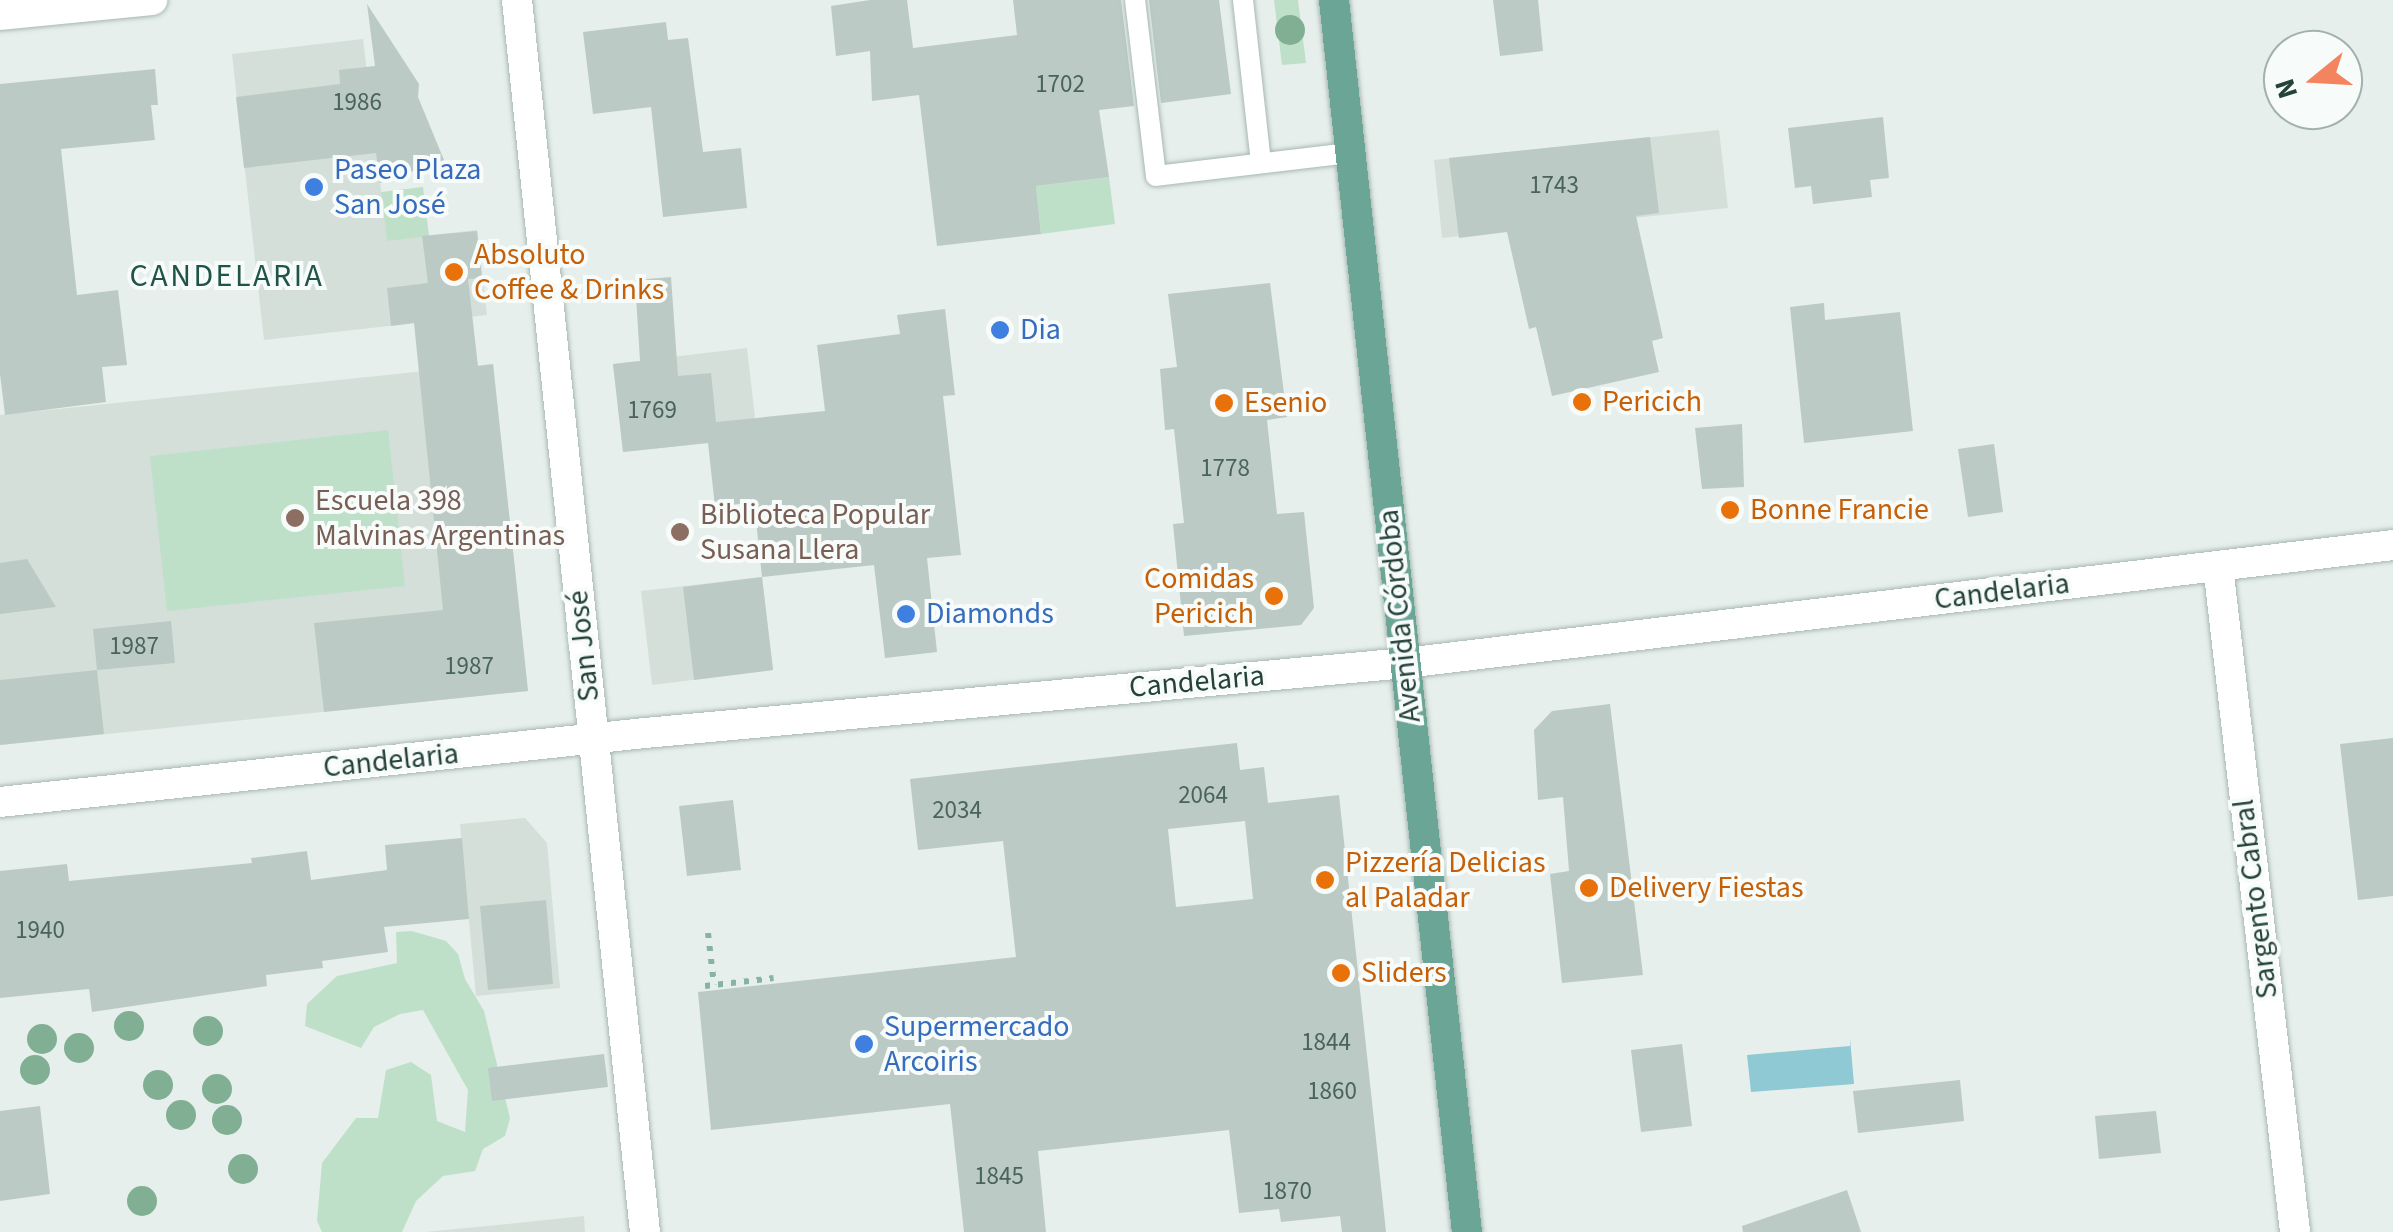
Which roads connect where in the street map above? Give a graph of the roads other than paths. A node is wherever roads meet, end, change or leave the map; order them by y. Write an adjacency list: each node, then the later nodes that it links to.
1 (152, 0): 6 (street)
2 (516, 0): 12 (street, San José)
3 (1135, 0): 8 (lane)
4 (1242, 0): 8 (lane)
5 (1334, 0): 7 (main road, Avenida Córdoba)
6 (0, 15)
7 (1350, 153): 8 (lane); 11 (main road, Avenida Córdoba)
8 (1261, 164)
9 (2393, 545): 10 (street, Candelaria)
10 (2218, 566): 11 (street, Candelaria); 16 (street, Sargento Cabral)
11 (1405, 663): 12 (street, Candelaria); 15 (main road, Avenida Córdoba)
12 (594, 738): 13 (street, Candelaria); 14 (street, San José)
13 (0, 802)
14 (645, 1232)
15 (1467, 1232)
16 (2295, 1232)

